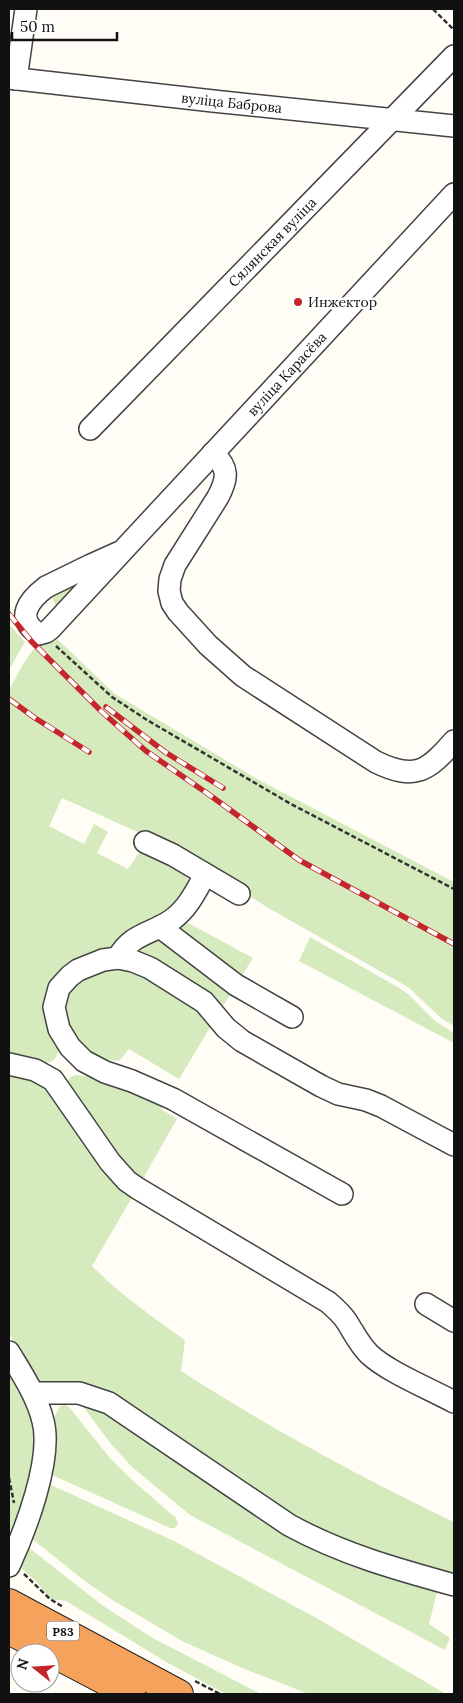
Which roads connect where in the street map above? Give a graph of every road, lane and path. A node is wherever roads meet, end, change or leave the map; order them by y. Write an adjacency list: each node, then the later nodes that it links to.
1 (26, 9): 5 (street)
2 (433, 9): 3 (path)
3 (454, 30)
4 (454, 56): 6 (street, Сялянская вуліца)
5 (13, 79): 6 (street, вуліца Баброва)
6 (391, 120): 7 (street, вуліца Баброва); 9 (street, Сялянская вуліца)
7 (454, 126)
8 (454, 194): 10 (street, вуліца Карасёва)
9 (90, 429)
10 (213, 453): 11 (street, вуліца Карасёва); 13 (street)
11 (120, 552): 12 (street, вуліца Карасёва); 12 (street, вуліца Карасёва)
12 (42, 633): 16 (path)
13 (454, 742)
14 (145, 842): 15 (street)
15 (205, 875): 17 (street); 18 (street)
16 (454, 889)
17 (239, 894)
18 (160, 927): 19 (street); 20 (street)
19 (118, 958): 21 (street); 24 (street)
20 (292, 1017)
21 (76, 1054): 23 (street); 25 (street)
22 (9, 1064): 23 (street)
23 (53, 1080): 30 (street)
24 (454, 1145)
25 (342, 1194)
26 (426, 1304): 27 (street)
27 (454, 1320)
28 (9, 1352): 29 (street)
29 (33, 1393): 33 (street); 34 (street)
30 (454, 1402)
31 (9, 1478): 32 (path)
32 (15, 1510)
33 (9, 1566)
34 (454, 1585)
35 (9, 1602): 38 (highway, Р83)
36 (12, 1633): 37 (highway, Р83)
37 (132, 1694)
38 (179, 1694)

